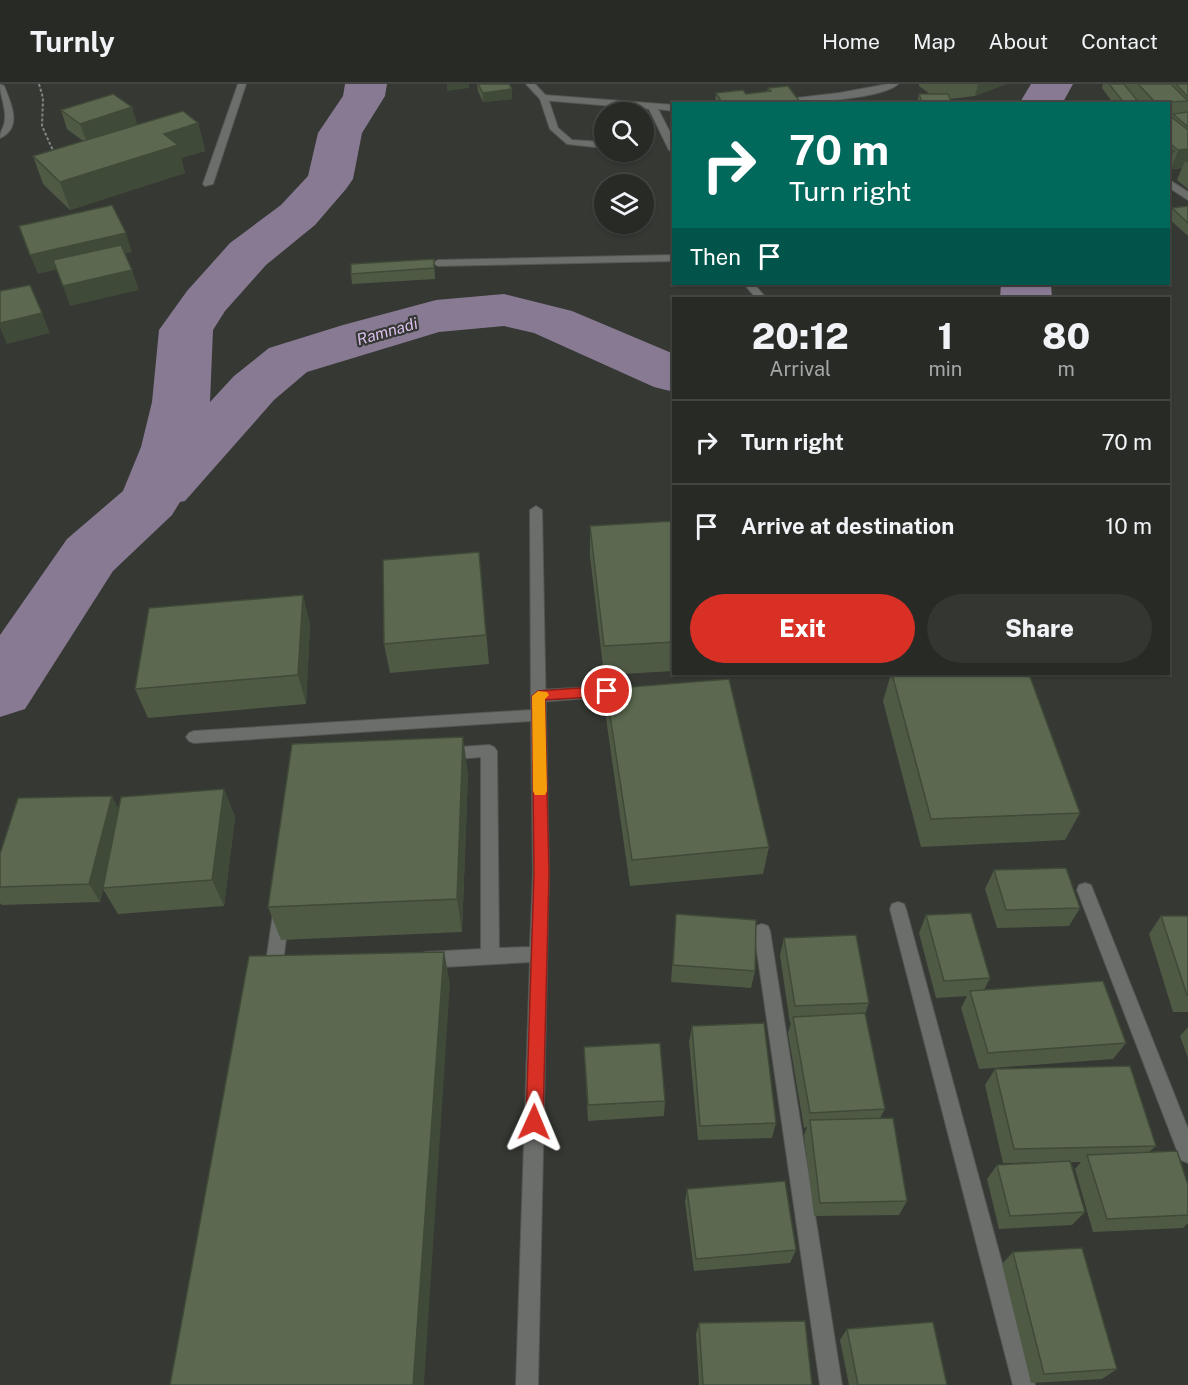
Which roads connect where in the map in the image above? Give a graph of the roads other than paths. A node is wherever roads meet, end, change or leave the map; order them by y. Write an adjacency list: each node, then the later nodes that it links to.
1 (242, 84): 16 (street)
2 (530, 84): 5 (street)
3 (894, 84): 6 (street)
4 (0, 86): 12 (street)
5 (544, 98): 7 (street); 13 (street)
6 (841, 100): 8 (street)
7 (598, 102)
8 (796, 102)
9 (654, 106): 10 (street)
10 (672, 108)
11 (654, 110): 14 (street)
12 (0, 135)
13 (594, 144)
14 (672, 146)
15 (1172, 178): 17 (street)
16 (208, 184)
17 (1188, 197)
18 (672, 258): 19 (street)
19 (438, 263)
20 (750, 285): 21 (street)
21 (760, 297)
22 (536, 510): 24 (street)
23 (643, 688): 24 (street)
24 (539, 705): 25 (street); 31 (street)
25 (194, 737)
26 (429, 754): 32 (street)
27 (1085, 890): 35 (street)
28 (282, 900): 34 (street)
29 (898, 909): 38 (street)
30 (762, 931): 37 (street)
31 (539, 954): 32 (street); 36 (street)
32 (490, 957): 33 (street)
33 (410, 961)
34 (297, 968)
35 (1188, 1153)
36 (527, 1385)
37 (831, 1385)
38 (1024, 1385)

